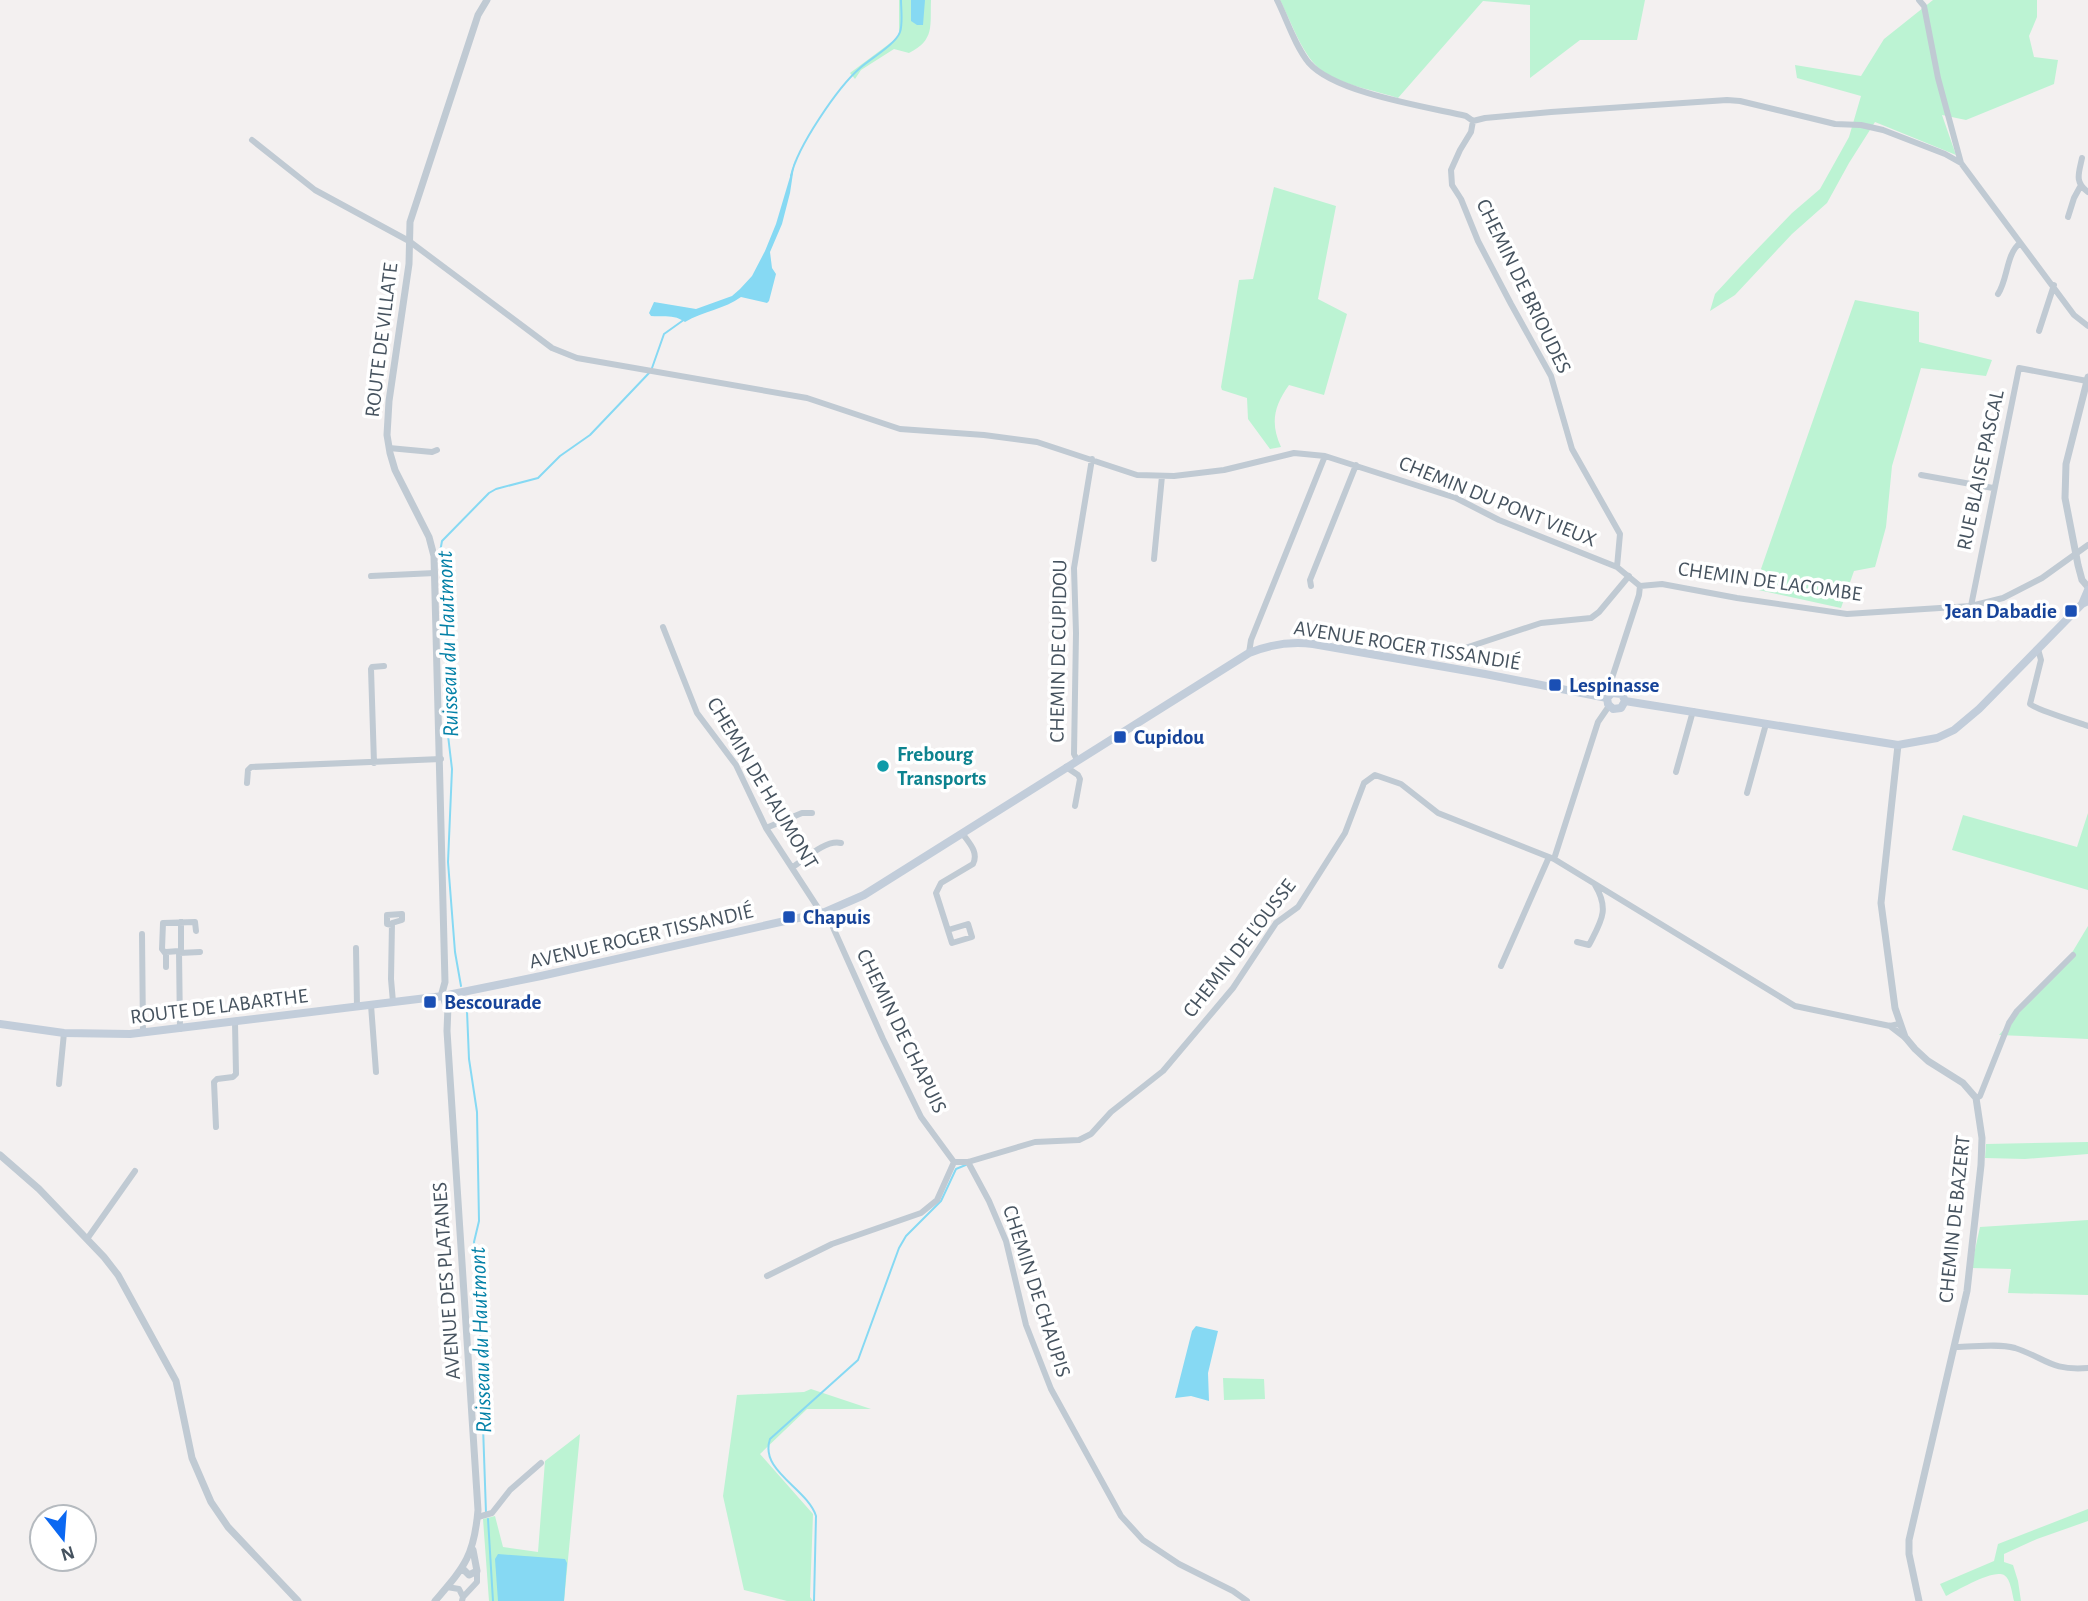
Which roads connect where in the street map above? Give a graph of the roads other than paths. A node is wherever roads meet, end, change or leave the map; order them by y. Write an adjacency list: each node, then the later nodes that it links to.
1 (487, 0): 11 (street, ROUTE DE VILLATE)
2 (1277, 0): 4 (street)
3 (1919, 0): 7 (street)
4 (1473, 121): 7 (street); 29 (street, CHEMIN DE BRIOUDES)
5 (252, 140): 11 (street)
6 (2082, 158): 8 (street)
7 (1961, 163): 12 (street)
8 (2080, 187): 9 (street); 10 (street)
9 (2088, 192)
10 (2068, 218)
11 (409, 242): 18 (street, ROUTE DE VILLATE); 21 (street, CHEMIN DU PONT VIEUX)
12 (2020, 243): 13 (street); 14 (street)
13 (2053, 285): 15 (street); 16 (street)
14 (1998, 294)
15 (2088, 326)
16 (2039, 331)
17 (2087, 379): 25 (street, RUE BLAISE PASCAL); 27 (street)
18 (389, 449): 19 (street); 31 (street, ROUTE DE VILLATE)
19 (437, 450)
20 (1325, 456): 22 (street, CHEMIN DU PONT VIEUX); 24 (street, CHEMIN DU PONT VIEUX); 42 (street)
21 (1092, 459): 24 (street, CHEMIN DU PONT VIEUX); 52 (street, CHEMIN DE CUPIDOU)
22 (1356, 465): 29 (street, CHEMIN DU PONT VIEUX); 35 (street)
23 (1921, 475): 25 (street)
24 (1162, 476): 28 (street)
25 (1993, 488): 39 (street, RUE BLAISE PASCAL)
26 (2088, 545): 27 (street, CHEMIN DE LACOMBE)
27 (2075, 554): 30 (street); 39 (street, CHEMIN DE LACOMBE)
28 (1154, 559)
29 (1617, 567): 33 (street)
30 (2079, 570): 34 (street); 37 (street)
31 (435, 573): 32 (street); 51 (street, ROUTE DE VILLATE)
32 (371, 576)
33 (1629, 576): 36 (street); 43 (street)
34 (2088, 578)
35 (1311, 586)
36 (1640, 586): 39 (street, CHEMIN DE LACOMBE); 45 (street)
37 (2088, 588): 38 (main road)
38 (2085, 602): 41 (main road)
39 (1970, 606)
40 (663, 627): 60 (street, CHEMIN DE HAUMONT)
41 (2038, 649): 49 (street); 50 (main road)
42 (1250, 653): 45 (main road, AVENUE ROGER TISSANDIÉ); 52 (main road, AVENUE ROGER TISSANDIÉ)
43 (1444, 655)
44 (384, 666): 53 (street)
45 (1610, 699): 46 (main road); 46 (main road); 63 (street)
46 (1625, 701): 47 (main road)
47 (1693, 711): 48 (main road); 55 (street)
48 (1766, 724): 50 (main road); 57 (street)
49 (2088, 726)
50 (1898, 746): 86 (street)
51 (441, 759): 53 (street); 80 (street, ROUTE DE VILLATE)
52 (1077, 760): 54 (main road, AVENUE ROGER TISSANDIÉ)
53 (374, 763): 56 (street)
54 (1066, 767): 58 (street); 61 (main road, AVENUE ROGER TISSANDIÉ)
55 (1676, 772)
56 (247, 783)
57 (1747, 793)
58 (1075, 806)
59 (812, 813): 60 (street)
60 (766, 828): 64 (street, CHEMIN DE HAUMONT)
61 (962, 833): 66 (main road, AVENUE ROGER TISSANDIÉ); 69 (street)
62 (841, 843): 64 (street)
63 (1551, 858): 65 (street, CHEMIN DE L'OUSSE); 78 (street); 98 (street, CHEMIN DE L'OUSSE)
64 (793, 867): 66 (street, CHEMIN DE HAUMONT)
65 (1595, 884): 72 (street); 87 (street, CHEMIN DE L'OUSSE)
66 (825, 912): 80 (main road, AVENUE ROGER TISSANDIÉ); 97 (street, CHEMIN DE CHAPUIS)
67 (181, 922): 70 (street); 74 (street); 76 (street)
68 (392, 925): 81 (street)
69 (948, 930)
70 (196, 931)
71 (142, 934): 90 (street)
72 (1577, 942)
73 (356, 948): 83 (street)
74 (179, 952): 75 (street); 76 (street); 88 (street)
75 (200, 952)
76 (165, 953): 79 (street)
77 (2073, 955): 94 (street)
78 (1500, 966)
79 (166, 967)
80 (446, 995): 81 (main road, ROUTE DE LABARTHE); 105 (street, AVENUE DES PLATANES)
81 (393, 1002): 82 (main road, ROUTE DE LABARTHE)
82 (371, 1005): 83 (main road, ROUTE DE LABARTHE); 92 (street)
83 (356, 1007): 84 (main road, ROUTE DE LABARTHE)
84 (235, 1022): 88 (main road, ROUTE DE LABARTHE); 95 (street)
85 (0, 1024): 89 (main road, ROUTE DE LABARTHE)
86 (1899, 1024): 87 (street, CHEMIN DE L'OUSSE); 91 (street)
87 (1890, 1026): 91 (street, CHEMIN DE L'OUSSE)
88 (180, 1029): 90 (main road, ROUTE DE LABARTHE)
89 (64, 1033): 90 (main road, ROUTE DE LABARTHE); 93 (street)
90 (143, 1033)
91 (1907, 1039): 94 (street)
92 (376, 1072)
93 (59, 1084)
94 (1976, 1098): 102 (street, CHEMIN DE BAZERT)
95 (216, 1127)
96 (0, 1155): 100 (street)
97 (954, 1162): 98 (street, CHEMIN DE L'OUSSE); 101 (street)
98 (968, 1162): 114 (street, CHEMIN DE CHAUPIS)
99 (135, 1171): 100 (street)
100 (87, 1239): 112 (street)
101 (767, 1276)
102 (1955, 1347): 103 (street); 115 (street, CHEMIN DE BAZERT)
103 (2088, 1368)
104 (541, 1463): 105 (street)
105 (478, 1517): 106 (street, AVENUE DES PLATANES)
106 (473, 1549): 107 (street, AVENUE DES PLATANES); 108 (street, AVENUE DES PLATANES)
107 (467, 1561): 108 (street); 109 (street, AVENUE DES PLATANES)
108 (476, 1562): 109 (street, AVENUE DES PLATANES)
109 (469, 1572): 110 (street); 111 (street)
110 (447, 1587): 111 (street); 113 (street)
111 (465, 1596)
112 (298, 1601)
113 (435, 1601)
114 (1247, 1601)
115 (1919, 1601)

